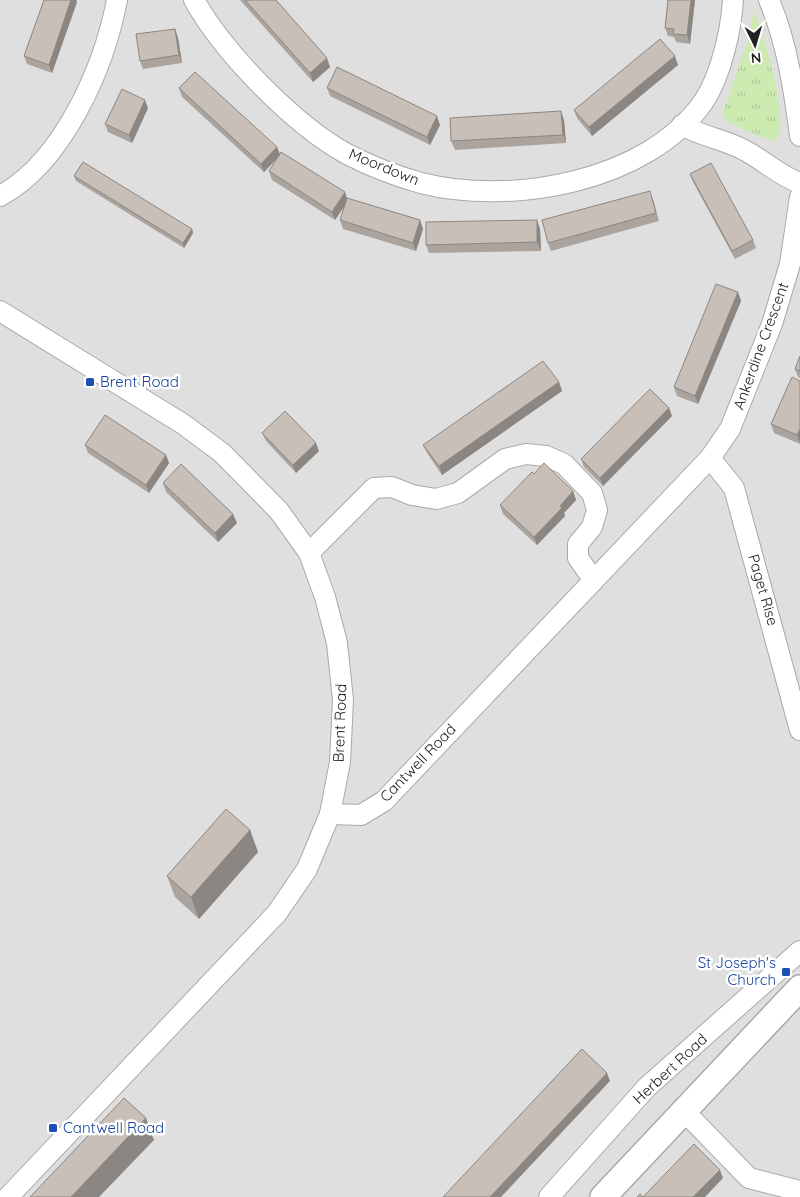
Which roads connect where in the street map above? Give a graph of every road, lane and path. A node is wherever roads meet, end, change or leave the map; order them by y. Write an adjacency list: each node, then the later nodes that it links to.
1 (117, 0): 8 (street)
2 (194, 0): 5 (street, Moordown)
3 (733, 0): 5 (street, Moordown)
4 (769, 0): 6 (street)
5 (682, 125): 7 (street)
6 (800, 136)
7 (800, 183)
8 (0, 196)
9 (800, 197): 11 (street, Ankerdine Crescent)
10 (0, 311): 12 (street, Brent Road)
11 (710, 458): 13 (street, Cantwell Road); 14 (street, Paget Rise)
12 (308, 553): 13 (street); 15 (street, Brent Road)
13 (593, 578): 15 (street, Cantwell Road)
14 (800, 730)
15 (330, 814): 20 (street)
16 (800, 951): 21 (street, Herbert Road)
17 (800, 988): 18 (street)
18 (684, 1111): 19 (street); 22 (street)
19 (800, 1191)
20 (8, 1197)
21 (549, 1197)
22 (603, 1197)

